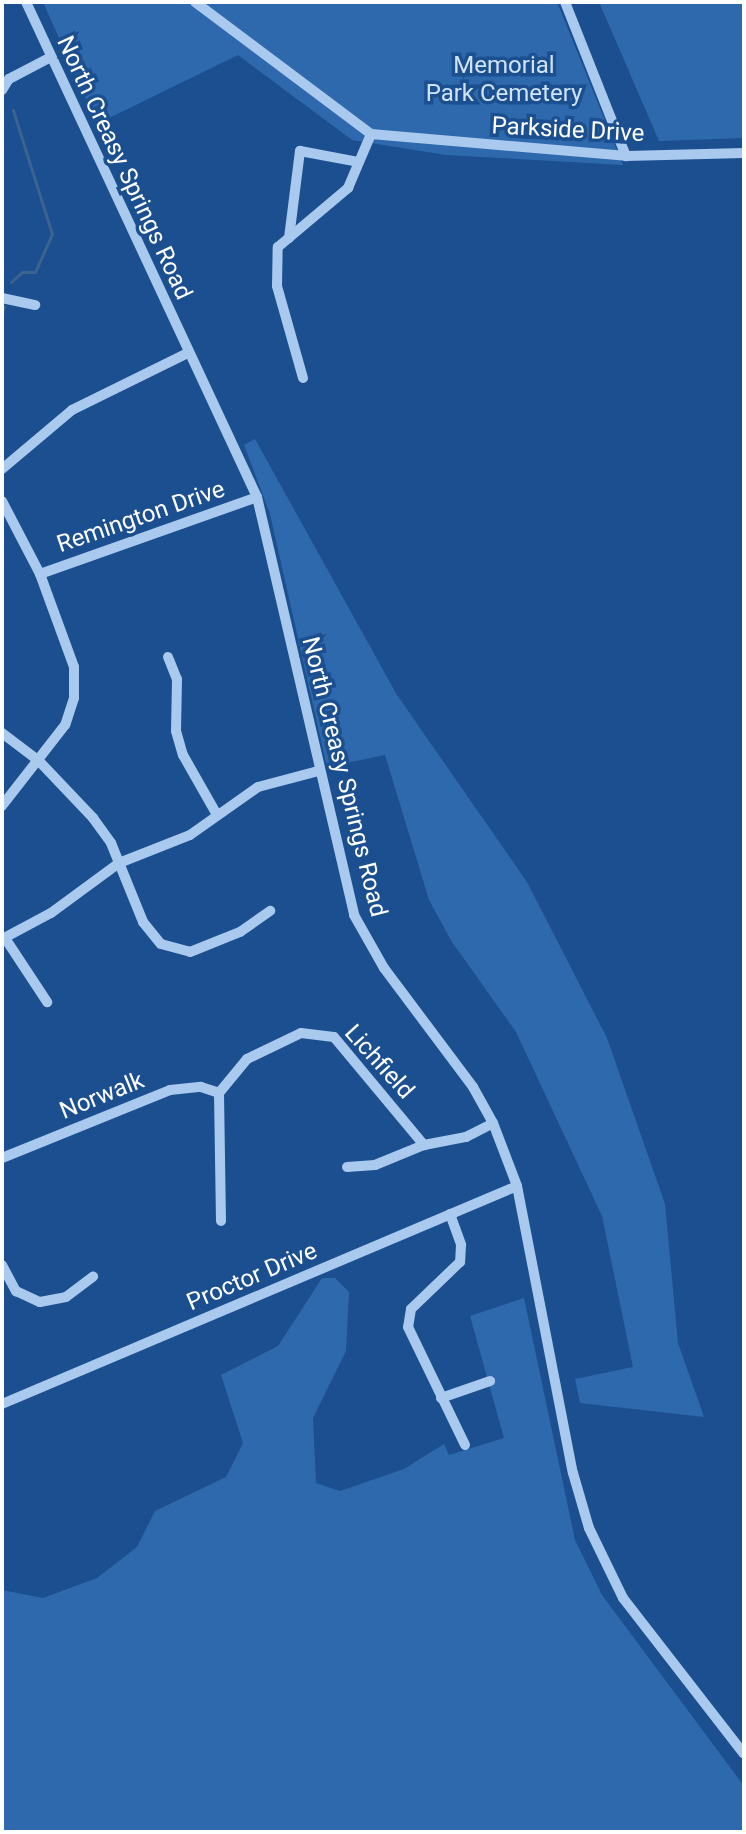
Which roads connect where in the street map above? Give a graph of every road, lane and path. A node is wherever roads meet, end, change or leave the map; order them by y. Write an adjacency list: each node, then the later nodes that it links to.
1 (26, 2): 4 (street, North Creasy Springs Road)
2 (195, 2): 6 (street)
3 (565, 2): 8 (street)
4 (49, 58): 5 (street); 13 (street, North Creasy Springs Road)
5 (2, 90)
6 (371, 134): 8 (street, Parkside Drive); 9 (street)
7 (744, 153): 8 (street, Parkside Drive)
8 (626, 156)
9 (358, 162): 10 (street); 10 (street)
10 (289, 238): 14 (street)
11 (2, 298): 12 (street)
12 (35, 305)
13 (188, 353): 15 (street); 16 (street, North Creasy Springs Road)
14 (303, 378)
15 (2, 469)
16 (257, 497): 18 (street, Remington Drive); 22 (street, North Creasy Springs Road)
17 (2, 501): 18 (street)
18 (40, 574): 21 (street)
19 (168, 657): 24 (street)
20 (2, 733): 21 (street)
21 (39, 761): 23 (street); 25 (street)
22 (318, 771): 24 (street); 30 (street, North Creasy Springs Road)
23 (2, 806)
24 (216, 813): 25 (street)
25 (119, 863): 26 (street); 27 (street)
26 (270, 911)
27 (3, 938): 28 (street)
28 (47, 1002)
29 (219, 1093): 31 (street, Lichfield); 32 (street, Norwalk); 36 (street)
30 (493, 1123): 31 (street); 34 (street, North Creasy Springs Road)
31 (424, 1145): 33 (street)
32 (3, 1154)
33 (347, 1167)
34 (517, 1186): 35 (street, Proctor Drive); 43 (street, North Creasy Springs Road)
35 (450, 1214): 40 (street); 41 (street, Proctor Drive)
36 (221, 1221)
37 (2, 1265): 38 (street)
38 (93, 1277)
39 (490, 1381): 40 (street)
40 (441, 1398): 42 (street)
41 (2, 1404)
42 (465, 1445)
43 (744, 1754)

